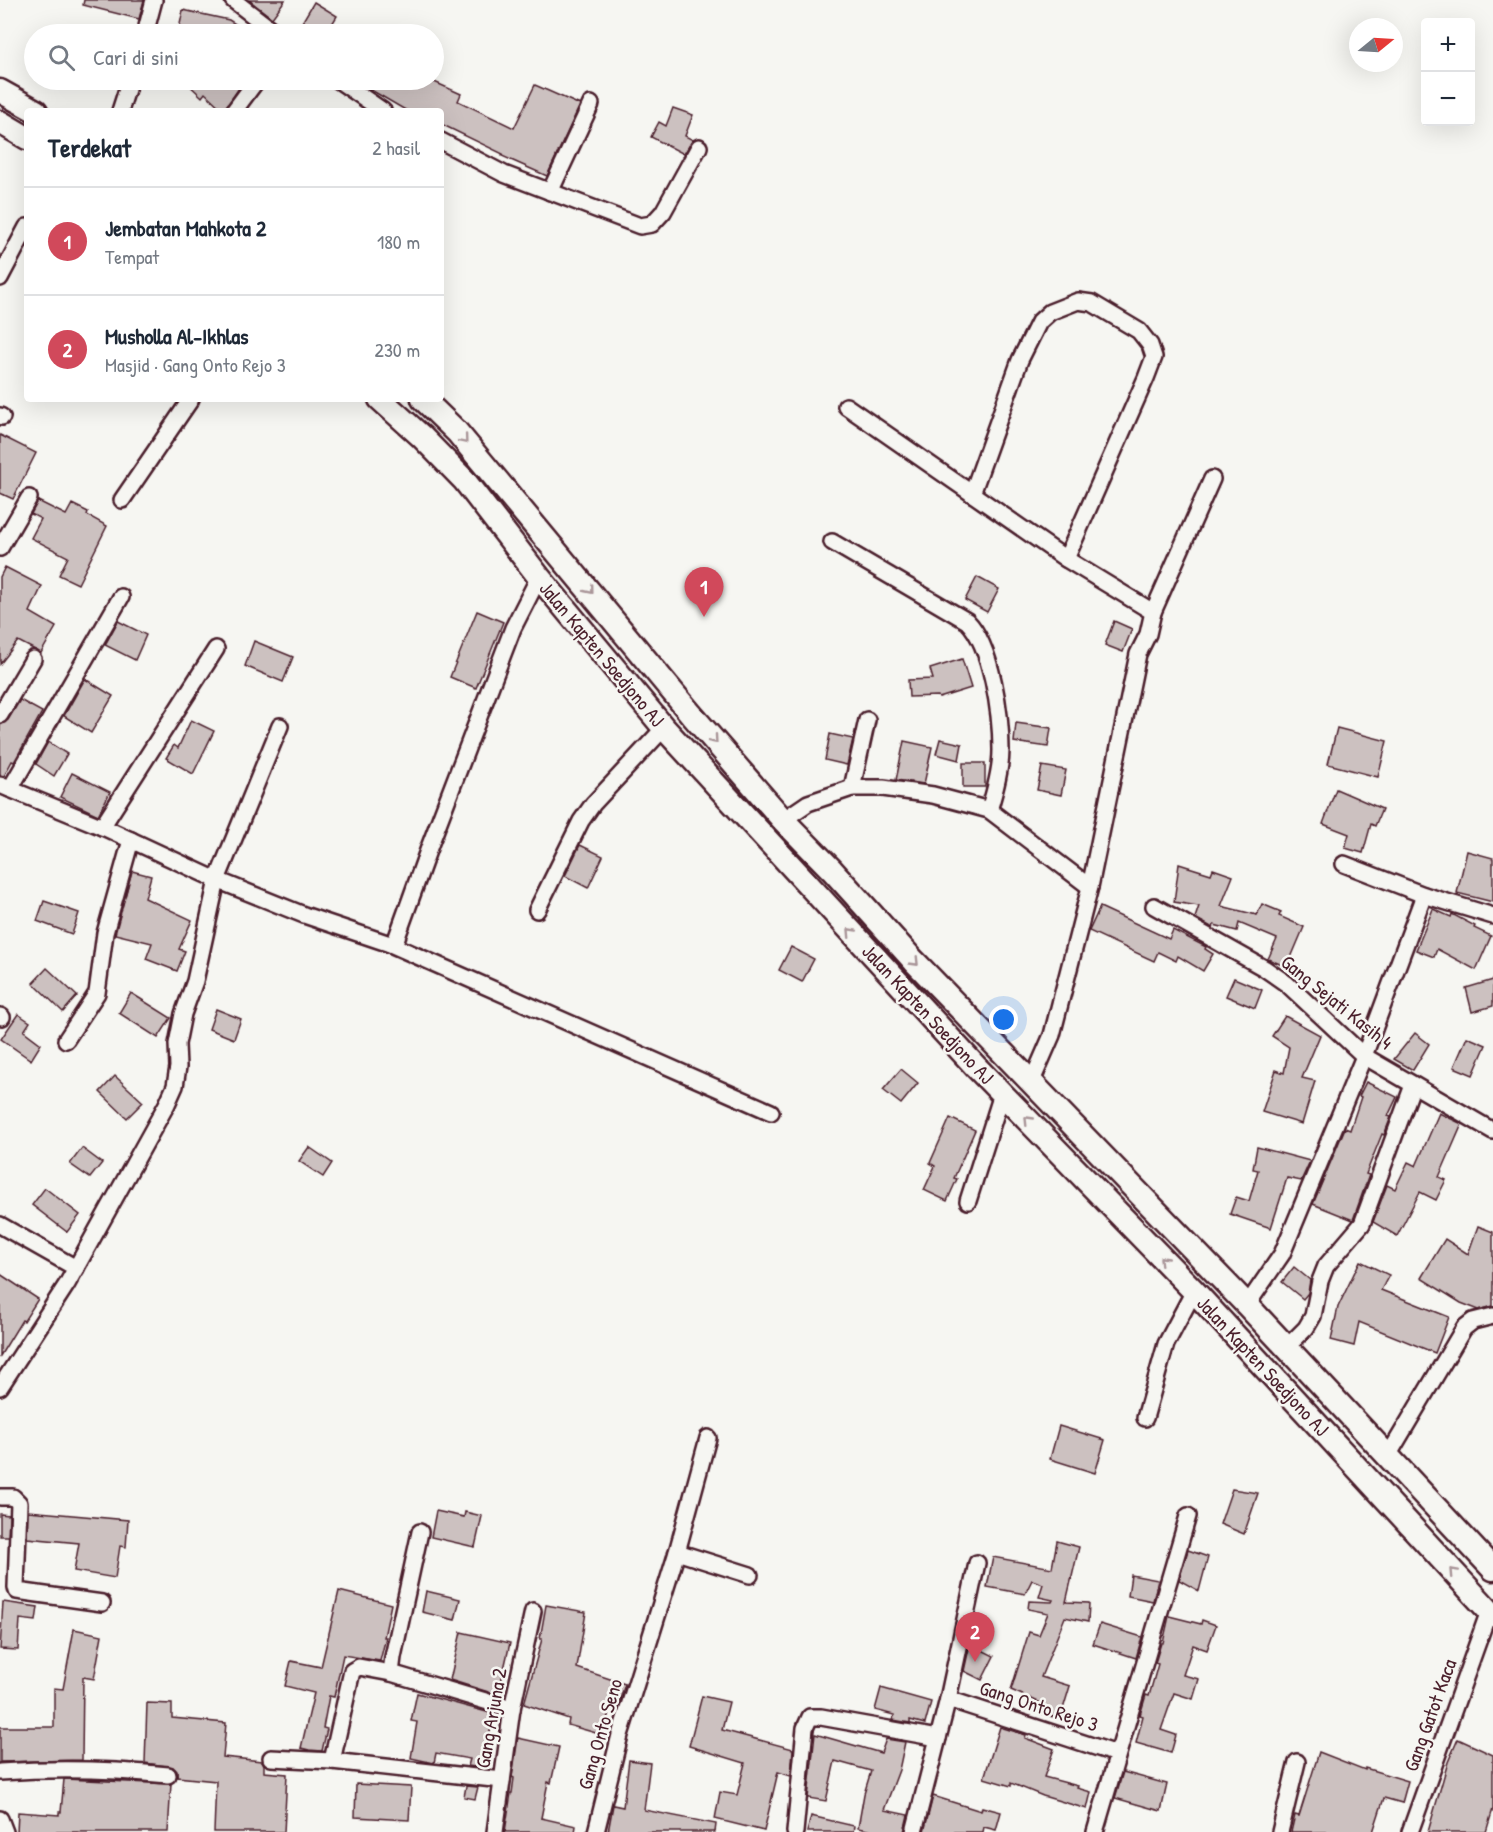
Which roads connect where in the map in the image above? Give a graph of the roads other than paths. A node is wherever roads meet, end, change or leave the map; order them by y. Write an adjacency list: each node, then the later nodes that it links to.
1 (154, 0): 3 (street)
2 (233, 0): 4 (street)
3 (148, 24)
4 (264, 24)
5 (127, 90): 11 (street)
6 (250, 90): 12 (street)
7 (352, 90): 13 (street)
8 (0, 91): 10 (main road)
9 (591, 104): 18 (street)
10 (31, 108)
11 (121, 108)
12 (236, 108)
13 (377, 108)
14 (0, 122): 15 (main road)
15 (24, 136)
16 (444, 143): 18 (street)
17 (699, 147): 18 (street)
18 (550, 192)
19 (24, 233): 20 (street)
20 (0, 278)
21 (189, 402): 28 (street)
22 (383, 402): 32 (main road, Jalan Kapten Soedjono AJ)
23 (426, 402): 44 (main road, Jalan Kapten Soedjono AJ, one-way to 44)
24 (846, 406): 26 (street)
25 (1212, 479): 34 (street)
26 (972, 494): 31 (street); 31 (street)
27 (29, 498): 30 (street)
28 (122, 500)
29 (832, 542): 43 (street)
30 (0, 548)
31 (1066, 559): 34 (street)
32 (538, 577): 40 (main road, Jalan Kapten Soedjono AJ); 54 (street)
33 (121, 597): 41 (street)
34 (1153, 612): 49 (street)
35 (216, 649): 45 (street)
36 (33, 659): 37 (street)
37 (0, 715)
38 (867, 720): 42 (street)
39 (280, 726): 48 (street)
40 (664, 728): 52 (street); 58 (main road, Jalan Kapten Soedjono AJ, one-way to 40)
41 (5, 788): 45 (street)
42 (852, 788): 43 (street); 44 (street)
43 (989, 810): 49 (street)
44 (783, 820): 56 (main road, Jalan Kapten Soedjono AJ, one-way to 56)
45 (102, 827): 46 (street)
46 (131, 840): 48 (street); 55 (street)
47 (1344, 864): 50 (street)
48 (217, 880): 54 (street); 66 (street)
49 (1090, 887): 59 (street)
50 (1424, 895): 53 (street); 57 (street)
51 (1154, 906): 57 (street, Gang Sejati Kasih 4)
52 (537, 910)
53 (1493, 916)
54 (390, 944): 62 (street)
55 (66, 1040)
56 (998, 1046): 58 (main road); 59 (main road, Jalan Kapten Soedjono AJ)
57 (1364, 1056): 60 (street, Gang Sejati Kasih 4); 68 (street)
58 (977, 1068): 61 (main road, Jalan Kapten Soedjono AJ)
59 (1032, 1081): 68 (main road, Jalan Kapten Soedjono AJ)
60 (1413, 1085): 63 (street, Gang Sejati Kasih 4); 70 (street)
61 (1002, 1094): 64 (street); 67 (main road, Jalan Kapten Soedjono AJ, one-way to 61)
62 (771, 1112)
63 (1493, 1131)
64 (968, 1201)
65 (0, 1225): 66 (street)
66 (76, 1268): 71 (street)
67 (1194, 1292): 72 (street); 84 (main road, Jalan Kapten Soedjono AJ, one-way to 67)
68 (1247, 1305): 70 (main road, Jalan Kapten Soedjono AJ)
69 (1493, 1316): 74 (street)
70 (1287, 1347): 74 (main road, Jalan Kapten Soedjono AJ)
71 (0, 1387)
72 (1145, 1418)
73 (708, 1438): 78 (street, Gang Onto Seno)
74 (1388, 1456): 80 (main road, Jalan Kapten Soedjono AJ)
75 (0, 1497): 82 (street)
76 (1188, 1516): 89 (street)
77 (420, 1532): 85 (street)
78 (676, 1552): 81 (street); 99 (street, Gang Onto Seno)
79 (977, 1563): 86 (street)
80 (1493, 1569)
81 (750, 1575)
82 (102, 1603)
83 (533, 1611): 87 (street, Gang Arjuna 2)
84 (1491, 1613): 104 (street, Gang Gatot Kaca)
85 (391, 1673): 87 (street); 91 (street)
86 (948, 1699): 88 (street); 89 (street, Gang Onto Rejo 3)
87 (512, 1709): 95 (street, Gang Arjuna 2)
88 (938, 1738): 100 (street); 101 (street)
89 (1118, 1754): 102 (street)
90 (271, 1758): 91 (street)
91 (332, 1761): 95 (street)
92 (1297, 1762): 103 (street)
93 (0, 1772): 94 (street)
94 (168, 1775)
95 (502, 1780): 98 (street, Gang Arjuna 2)
96 (0, 1818): 97 (street)
97 (5, 1832)
98 (495, 1832)
99 (596, 1832)
100 (795, 1832)
101 (914, 1832)
102 (1095, 1832)
103 (1280, 1832)
104 (1410, 1832)

